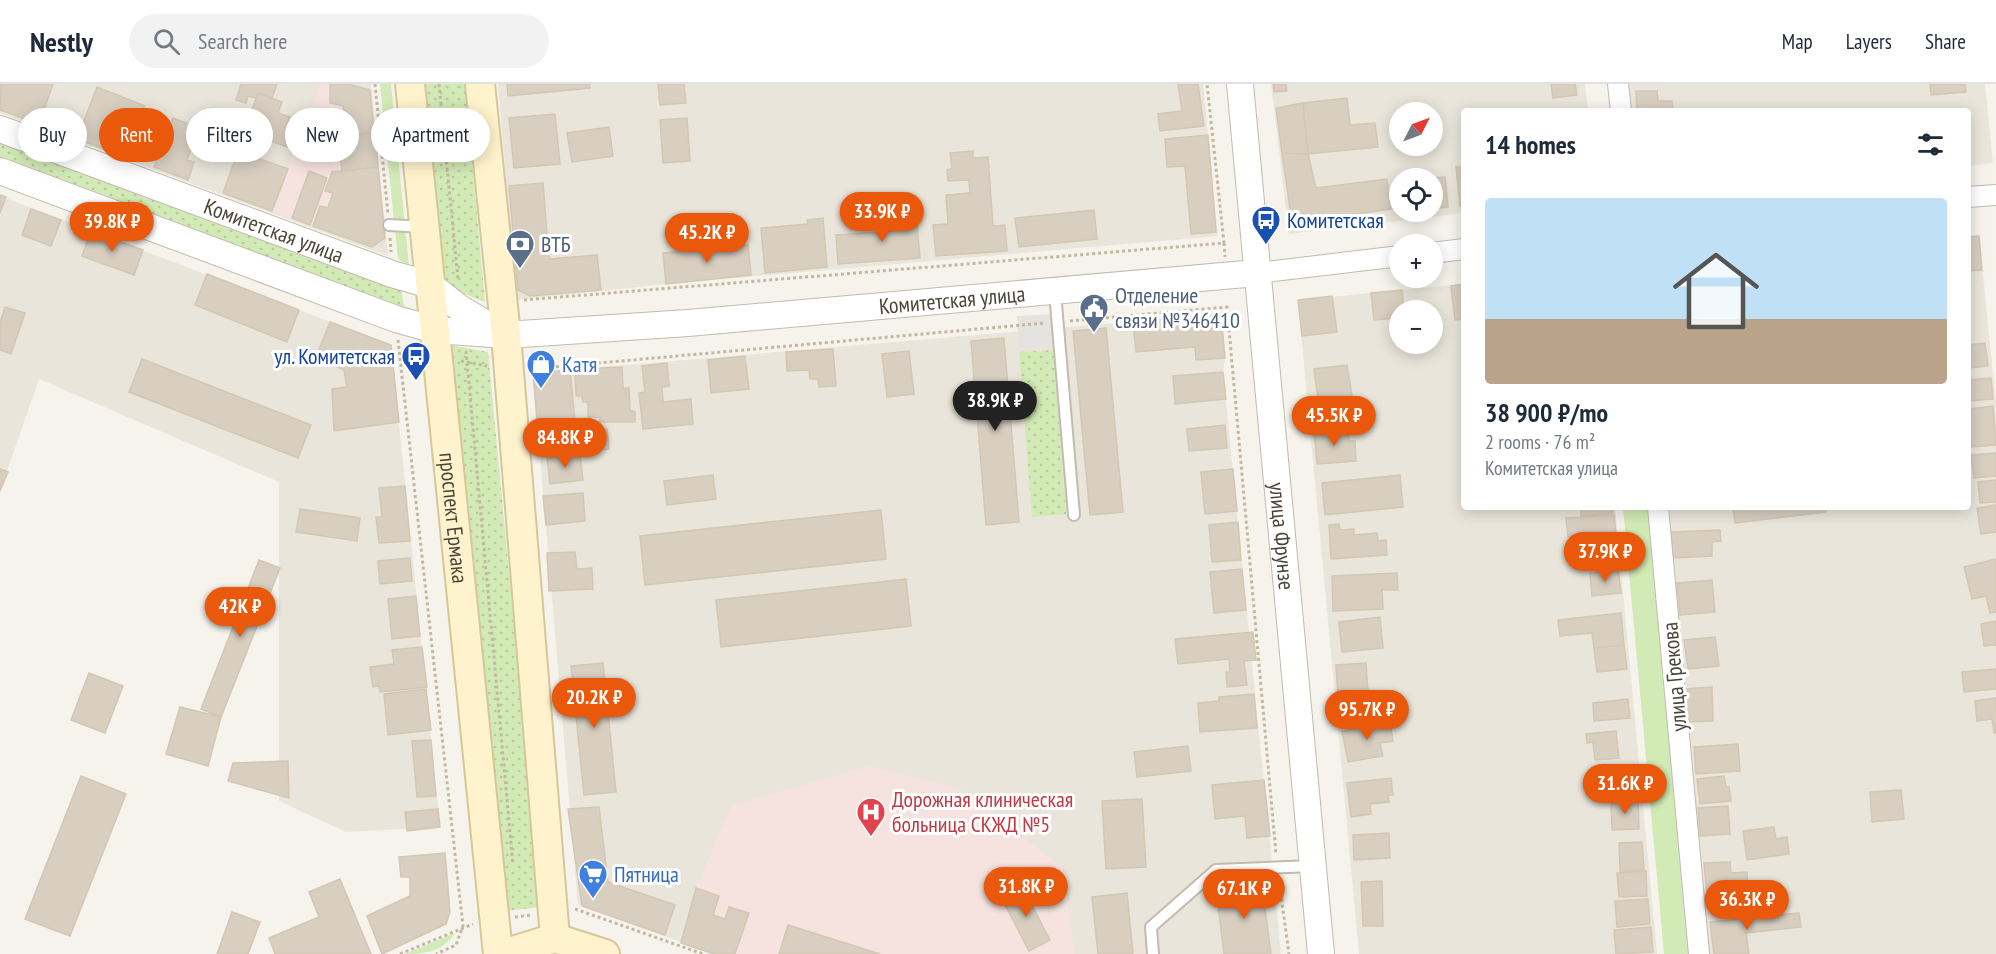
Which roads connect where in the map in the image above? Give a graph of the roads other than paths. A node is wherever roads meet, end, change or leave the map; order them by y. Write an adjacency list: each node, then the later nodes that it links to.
1 (410, 84): 11 (main road, проспект Ермака)
2 (480, 84): 19 (main road)
3 (1240, 84): 15 (street, улица Фрунзе)
4 (1618, 84): 5 (street)
5 (1621, 108)
6 (0, 129): 16 (street, Комитетская улица)
7 (0, 171): 18 (street, Комитетская улица)
8 (1996, 195): 9 (street)
9 (1971, 198)
10 (389, 225): 11 (lane)
11 (424, 227): 16 (main road, проспект Ермака)
12 (1461, 249): 13 (street)
13 (1443, 252)
14 (1389, 257): 15 (street, Комитетская улица)
15 (1257, 273): 17 (street, Комитетская улица); 22 (street, улица Фрунзе)
16 (430, 277): 18 (main road, проспект Ермака); 19 (street, Комитетская улица)
17 (1055, 292): 19 (street, Комитетская улица); 21 (lane)
18 (435, 330): 19 (street, Комитетская улица); 24 (main road, проспект Ермака)
19 (506, 335): 23 (main road)
20 (1658, 510): 28 (street, улица Грекова)
21 (1074, 514)
22 (1313, 866): 26 (lane); 27 (street, улица Фрунзе)
23 (555, 938): 24 (main road); 25 (main road)
24 (507, 952)
25 (605, 954)
26 (1153, 954)
27 (1321, 954)
28 (1699, 954)

